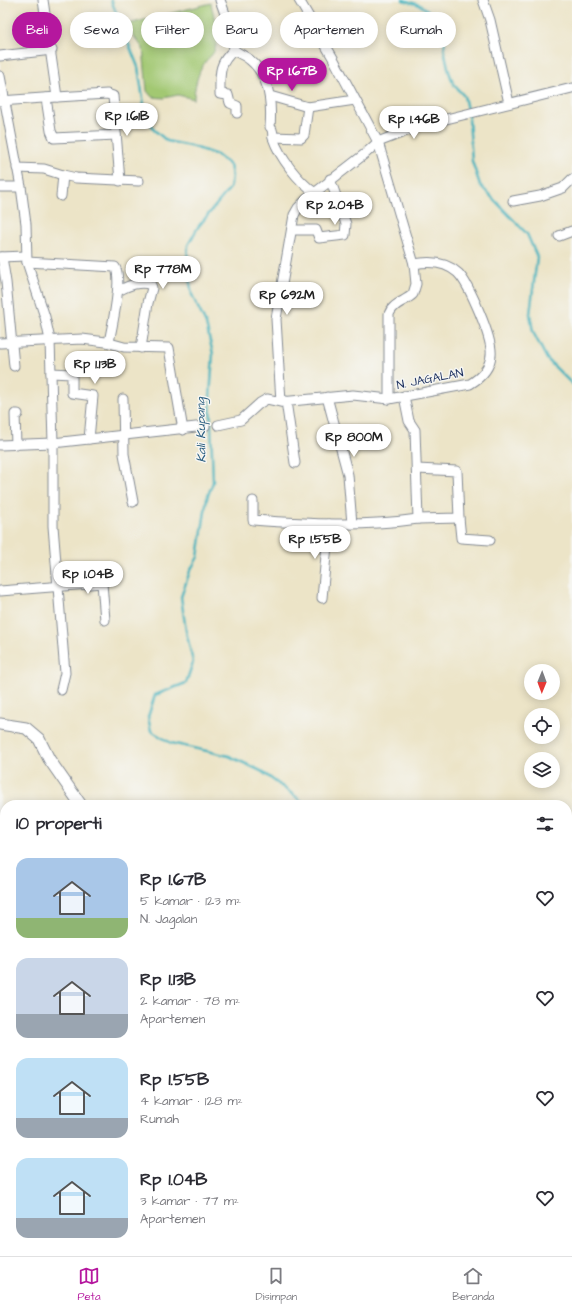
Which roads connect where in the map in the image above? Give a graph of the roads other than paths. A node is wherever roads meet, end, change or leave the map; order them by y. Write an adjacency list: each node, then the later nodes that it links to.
1 (43, 0): 5 (street)
2 (220, 0): 6 (street)
3 (299, 0): 13 (street, N. JAGALAN)
4 (484, 0): 15 (street)
5 (52, 50): 7 (street); 10 (street)
6 (234, 50): 11 (street); 17 (street)
7 (0, 56)
8 (0, 76): 14 (street)
9 (572, 88): 15 (street)
10 (57, 96): 12 (street); 18 (street)
11 (270, 96): 16 (street); 19 (street)
12 (46, 98): 14 (street); 18 (street)
13 (355, 100): 16 (street); 20 (street, N. JAGALAN)
14 (2, 101): 21 (street)
15 (509, 103): 20 (street)
16 (308, 107): 19 (street)
17 (237, 113)
18 (116, 135): 25 (street)
19 (273, 137): 29 (street)
20 (378, 142): 23 (street); 37 (street, N. JAGALAN)
21 (17, 168): 22 (street); 28 (street)
22 (63, 175): 25 (street); 30 (street)
23 (330, 179): 29 (street); 32 (street)
24 (572, 180): 31 (street)
25 (120, 181): 26 (street)
26 (139, 181)
27 (0, 187): 28 (street)
28 (21, 187): 36 (street)
29 (314, 193): 32 (street)
30 (61, 196)
31 (513, 201)
32 (292, 230): 50 (street)
33 (572, 231): 34 (street)
34 (559, 236)
35 (1, 257): 36 (street); 40 (street)
36 (26, 259): 38 (street); 39 (street)
37 (414, 264): 46 (street, N. JAGALAN); 49 (street, N. JAGALAN)
38 (118, 291): 41 (street); 43 (street)
39 (50, 340): 40 (street); 41 (street); 45 (street)
40 (10, 342): 42 (street); 44 (street)
41 (109, 342): 43 (street)
42 (0, 343)
43 (141, 348): 54 (street)
44 (14, 366)
45 (51, 373): 56 (street); 57 (street)
46 (404, 396): 49 (street, N. JAGALAN); 61 (street)
47 (327, 397): 49 (street, N. JAGALAN); 50 (street, N. JAGALAN); 67 (street)
48 (122, 399): 55 (street)
49 (388, 399)
50 (283, 402): 52 (street, N. JAGALAN); 60 (street)
51 (18, 414): 59 (street)
52 (218, 424)
53 (205, 426): 54 (street)
54 (183, 430): 55 (street)
55 (123, 435): 56 (street); 63 (street)
56 (89, 439): 57 (street)
57 (53, 443): 59 (street); 69 (street)
58 (0, 445): 59 (street)
59 (16, 445)
60 (295, 463)
61 (417, 469): 64 (street); 65 (street)
62 (253, 501): 66 (street)
63 (133, 502)
64 (459, 518): 65 (street); 68 (street)
65 (418, 519): 67 (street)
66 (330, 524): 67 (street); 71 (street)
67 (352, 524)
68 (490, 540)
69 (57, 586): 70 (street); 72 (street); 73 (street)
70 (0, 590)
71 (322, 598)
72 (105, 620)
73 (61, 690)
74 (0, 724): 75 (street)
75 (78, 800)

